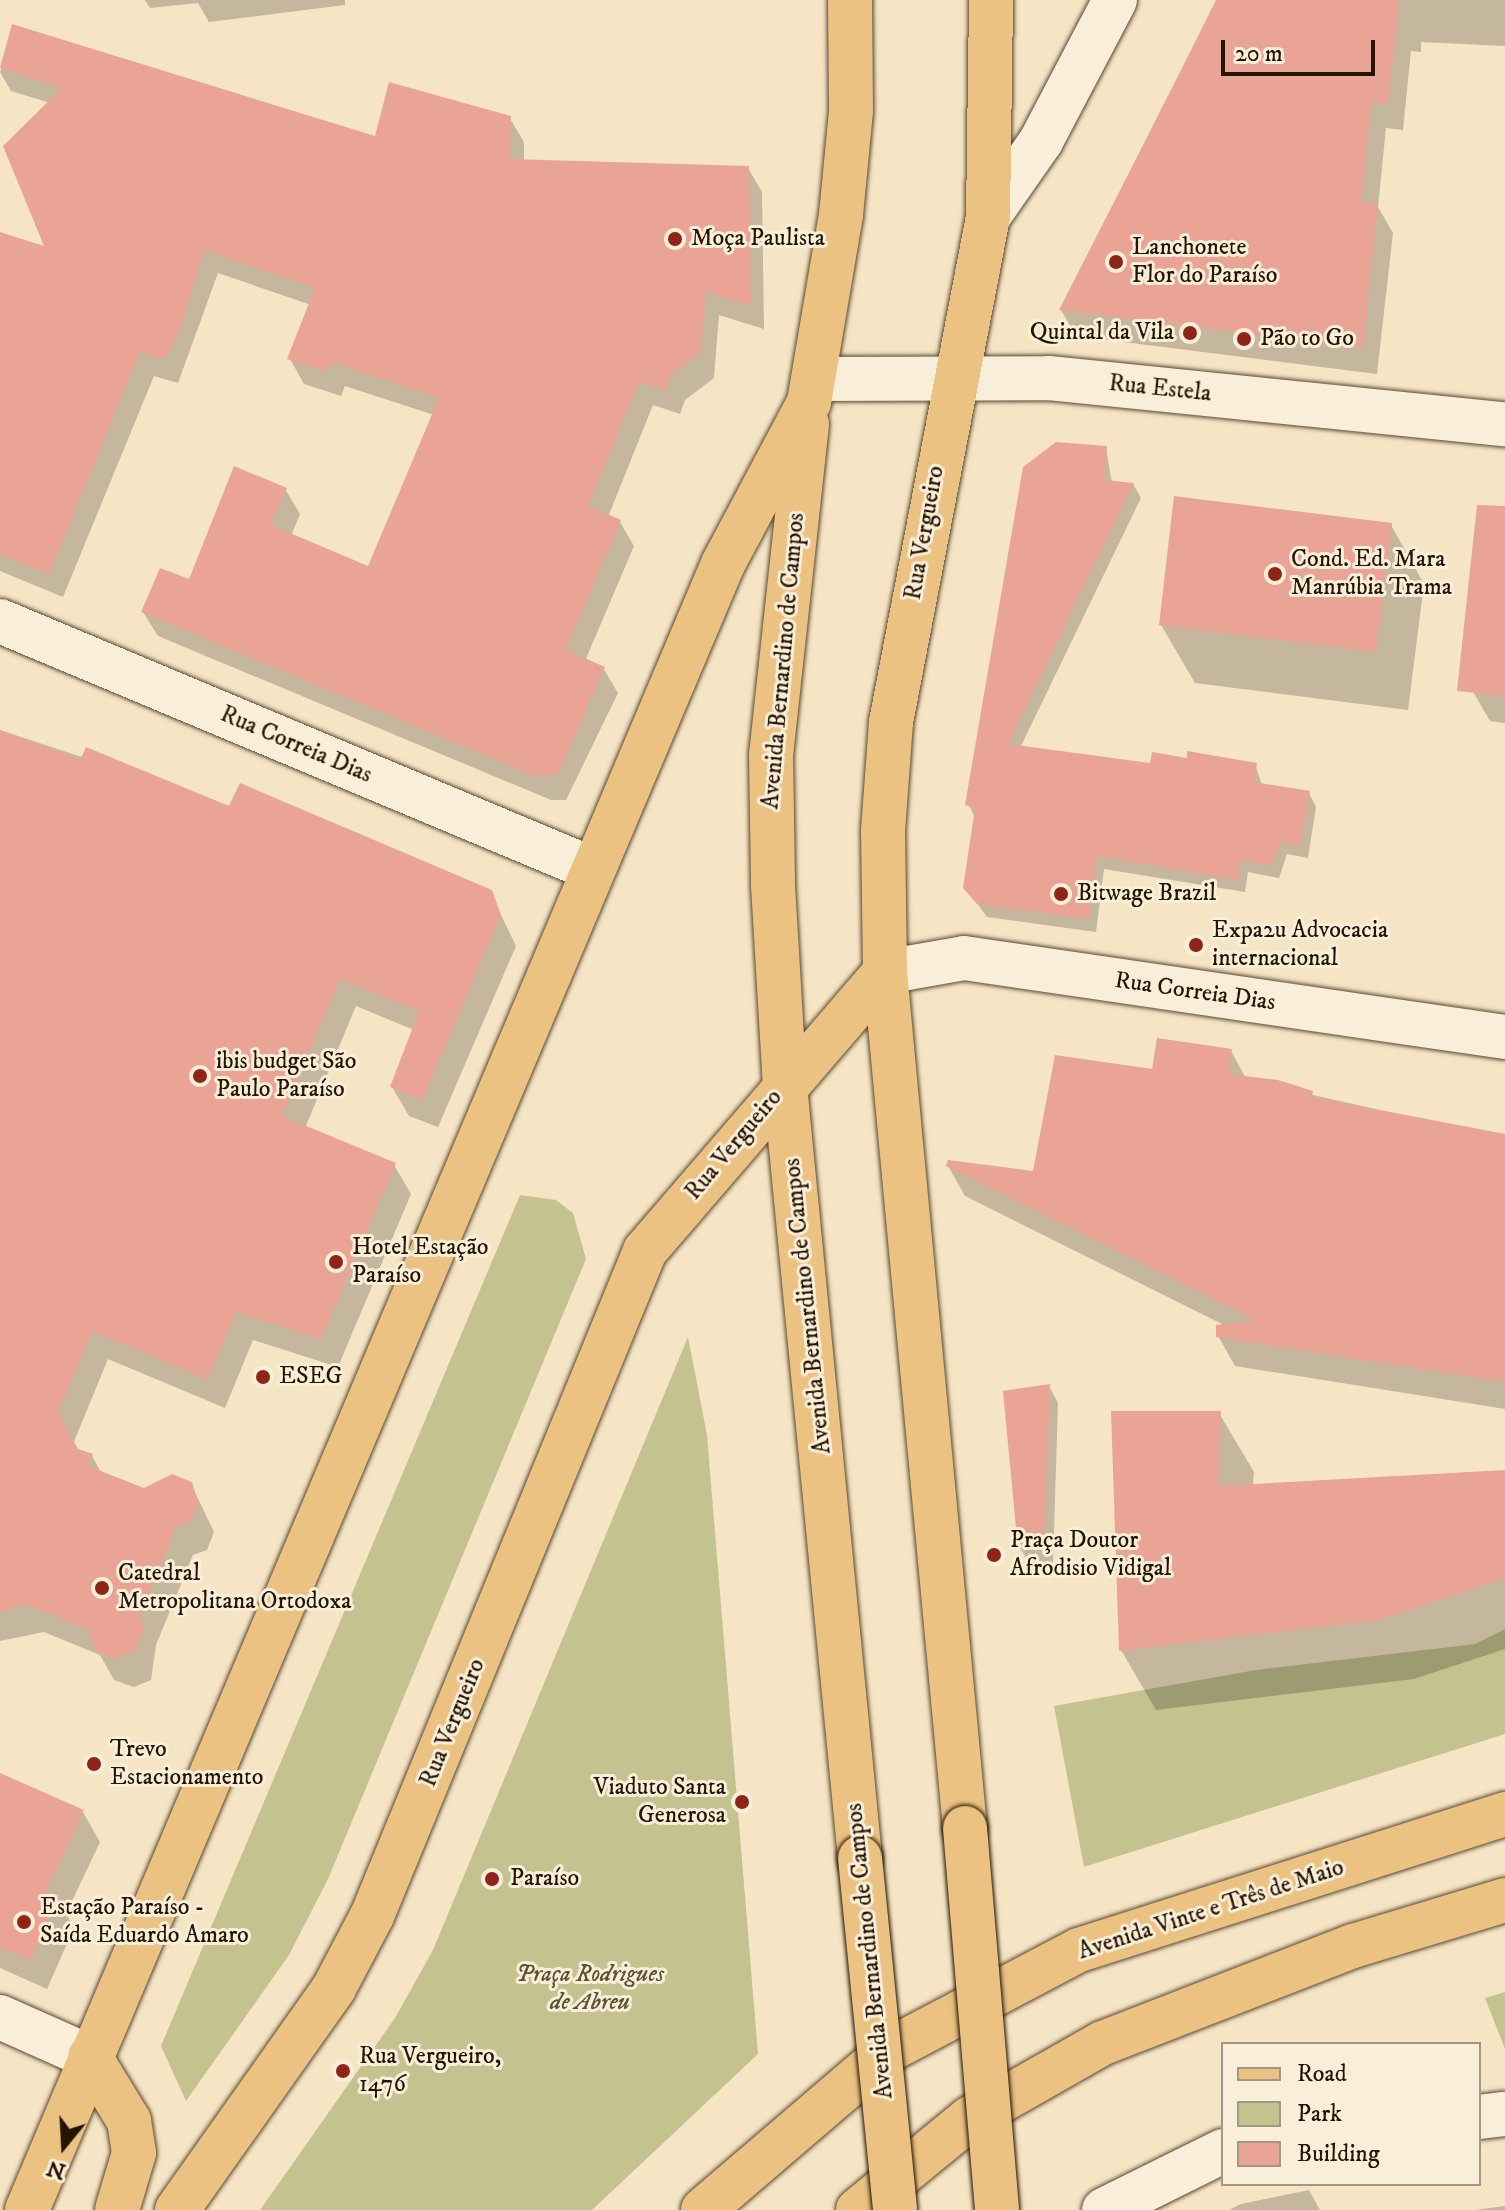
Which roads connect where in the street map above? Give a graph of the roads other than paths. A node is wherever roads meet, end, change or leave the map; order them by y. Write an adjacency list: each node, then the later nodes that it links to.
1 (850, 0): 6 (main road)
2 (991, 0): 4 (main road, Rua Vergueiro)
3 (1115, 0): 4 (street)
4 (988, 217): 5 (main road, Rua Vergueiro)
5 (953, 382): 6 (street, Rua Estela); 7 (street, Rua Estela); 10 (main road, Rua Vergueiro)
6 (812, 391): 9 (main road); 12 (main road, Avenida Bernardino de Campos)
7 (1505, 424)
8 (0, 621): 9 (street, Rua Correia Dias)
9 (592, 869): 16 (main road)
10 (885, 972): 11 (street, Rua Correia Dias); 12 (main road, Rua Vergueiro); 26 (main road, bridge)
11 (1505, 1037)
12 (785, 1086): 22 (main road, Rua Vergueiro); 25 (main road, Avenida Bernardino de Campos, bridge)
13 (1505, 1814): 23 (main road, Avenida Vinte e Três de Maio)
14 (1505, 1900): 24 (main road)
15 (0, 2017): 16 (street)
16 (90, 2057): 20 (main road); 21 (main road)
17 (1505, 2114): 18 (street)
18 (1481, 2117)
19 (1221, 2152): 27 (street)
20 (27, 2210)
21 (117, 2210)
22 (177, 2210)
23 (703, 2210)
24 (858, 2210)
25 (895, 2210)
26 (997, 2210)
27 (1104, 2210)

